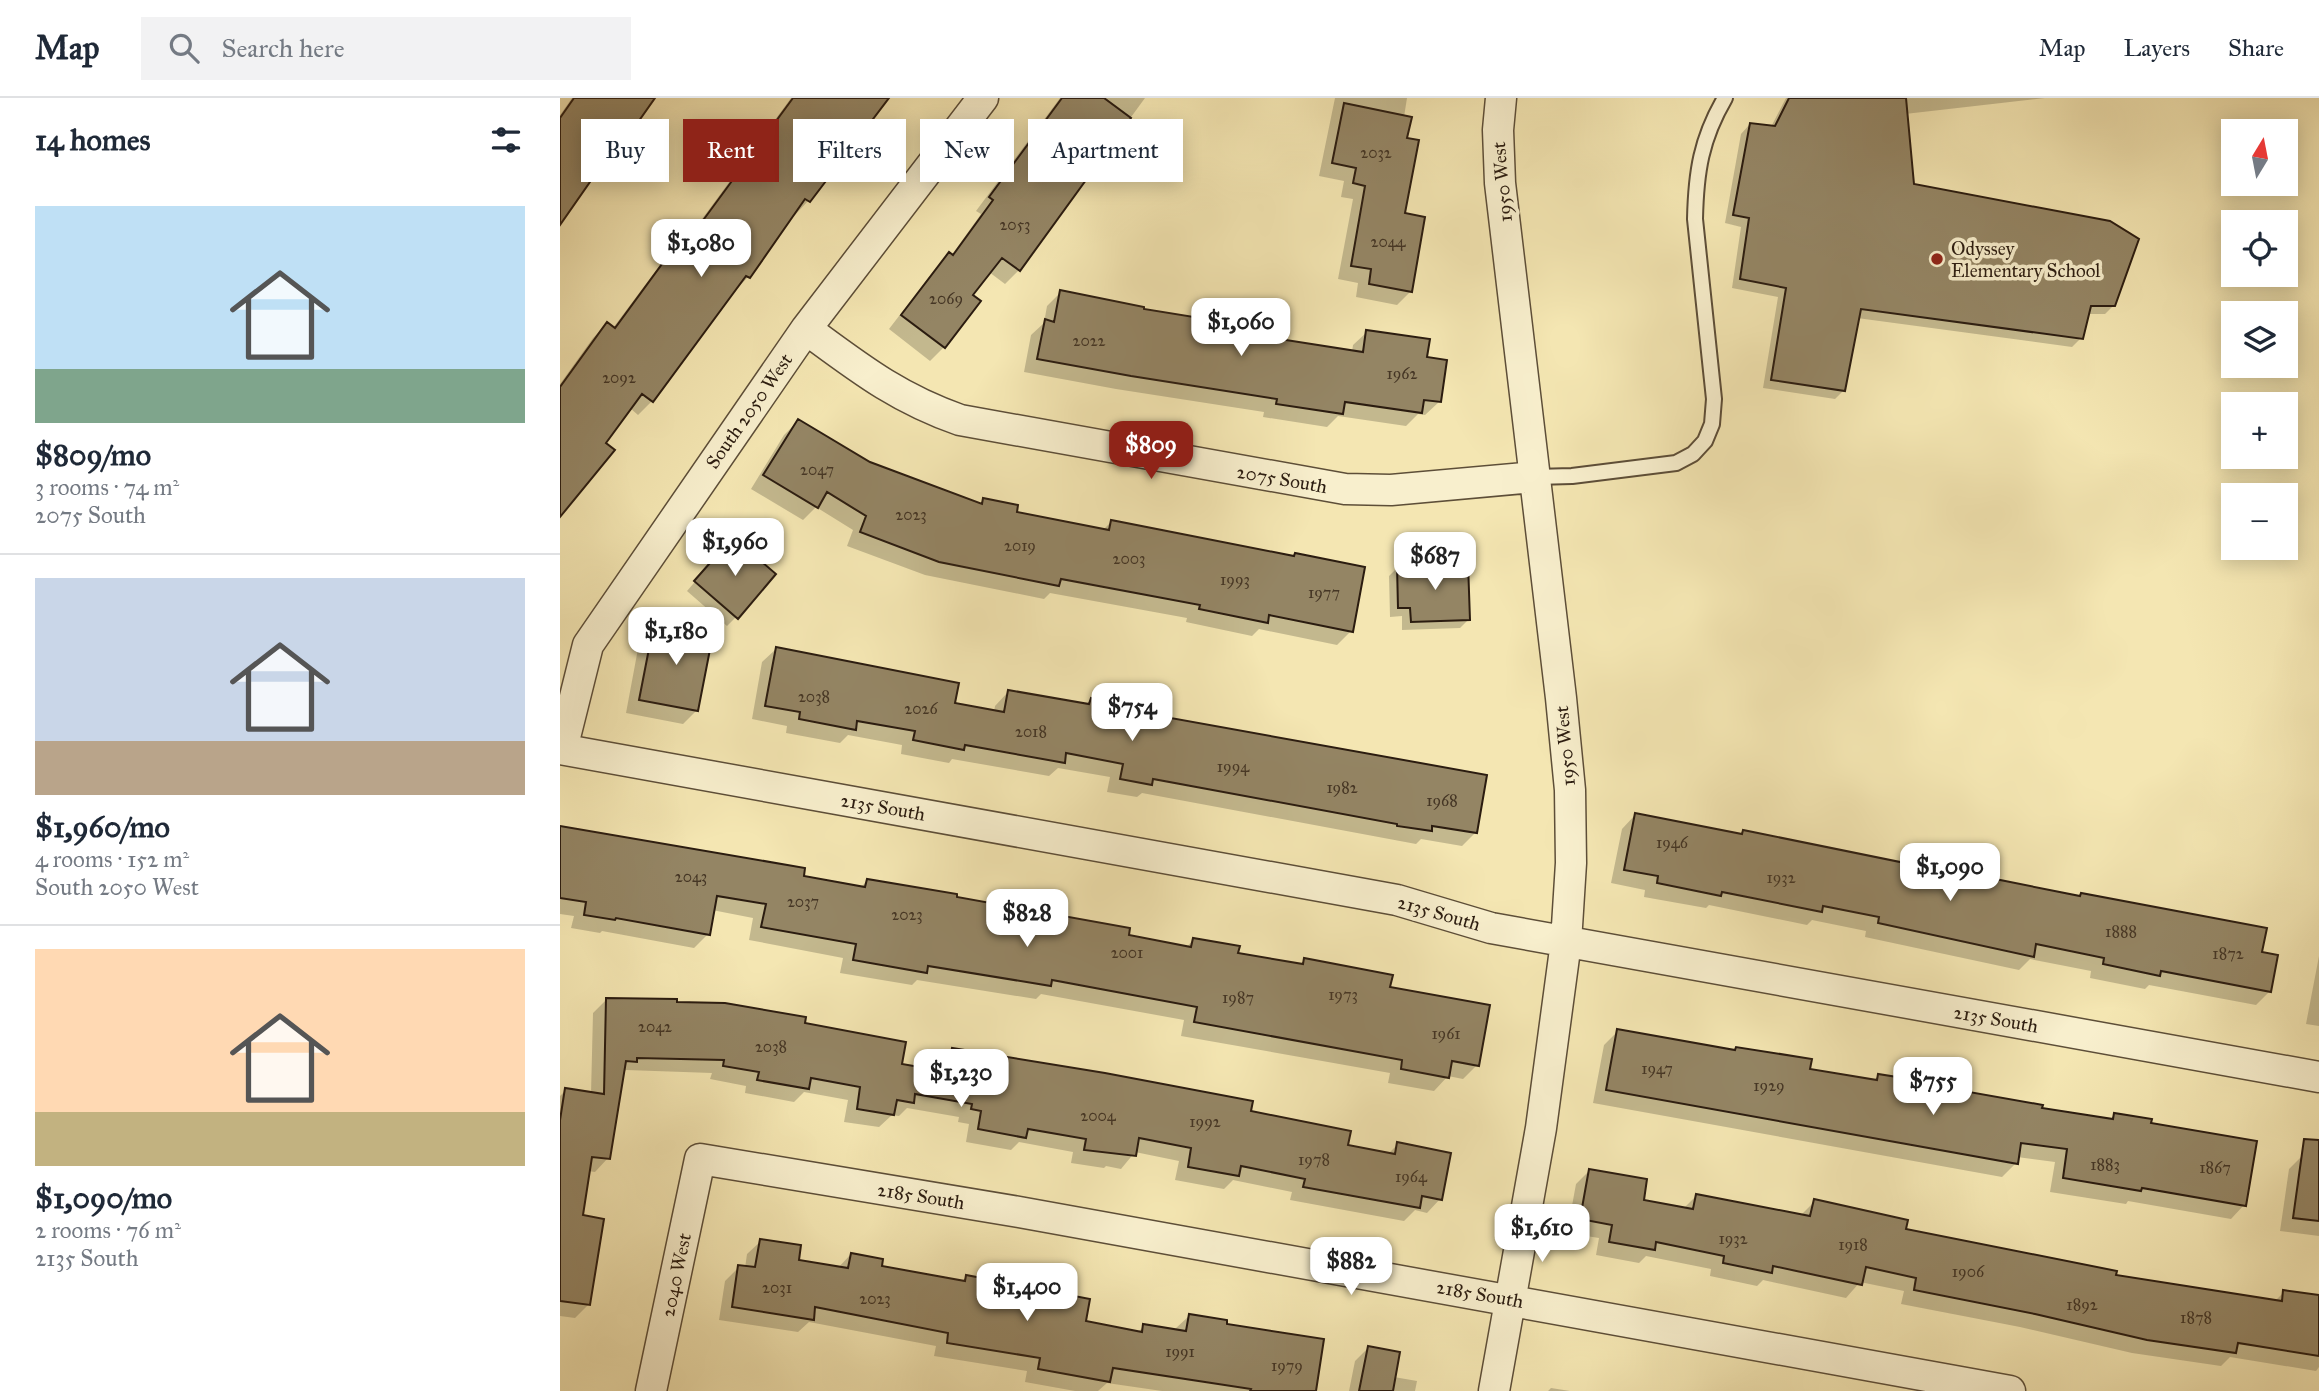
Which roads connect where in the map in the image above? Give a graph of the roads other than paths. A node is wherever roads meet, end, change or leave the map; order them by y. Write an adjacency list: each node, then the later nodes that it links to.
1 (983, 98): 4 (street, South 2050 West)
2 (1501, 98): 5 (street, 1950 West)
3 (1724, 98): 5 (lane)
4 (806, 329): 5 (street, 2075 South); 6 (street, South 2050 West)
5 (1535, 477): 7 (street, 1950 West)
6 (561, 749): 7 (street, 2135 South)
7 (1566, 942): 8 (street, 2135 South); 10 (street, 1950 West)
8 (2319, 1077)
9 (700, 1159): 10 (street, 2185 South); 11 (street, 2040 West)
10 (1510, 1299): 12 (street, 1950 West); 13 (street, 2185 South)
11 (651, 1391)
12 (1494, 1391)
13 (2010, 1391)

